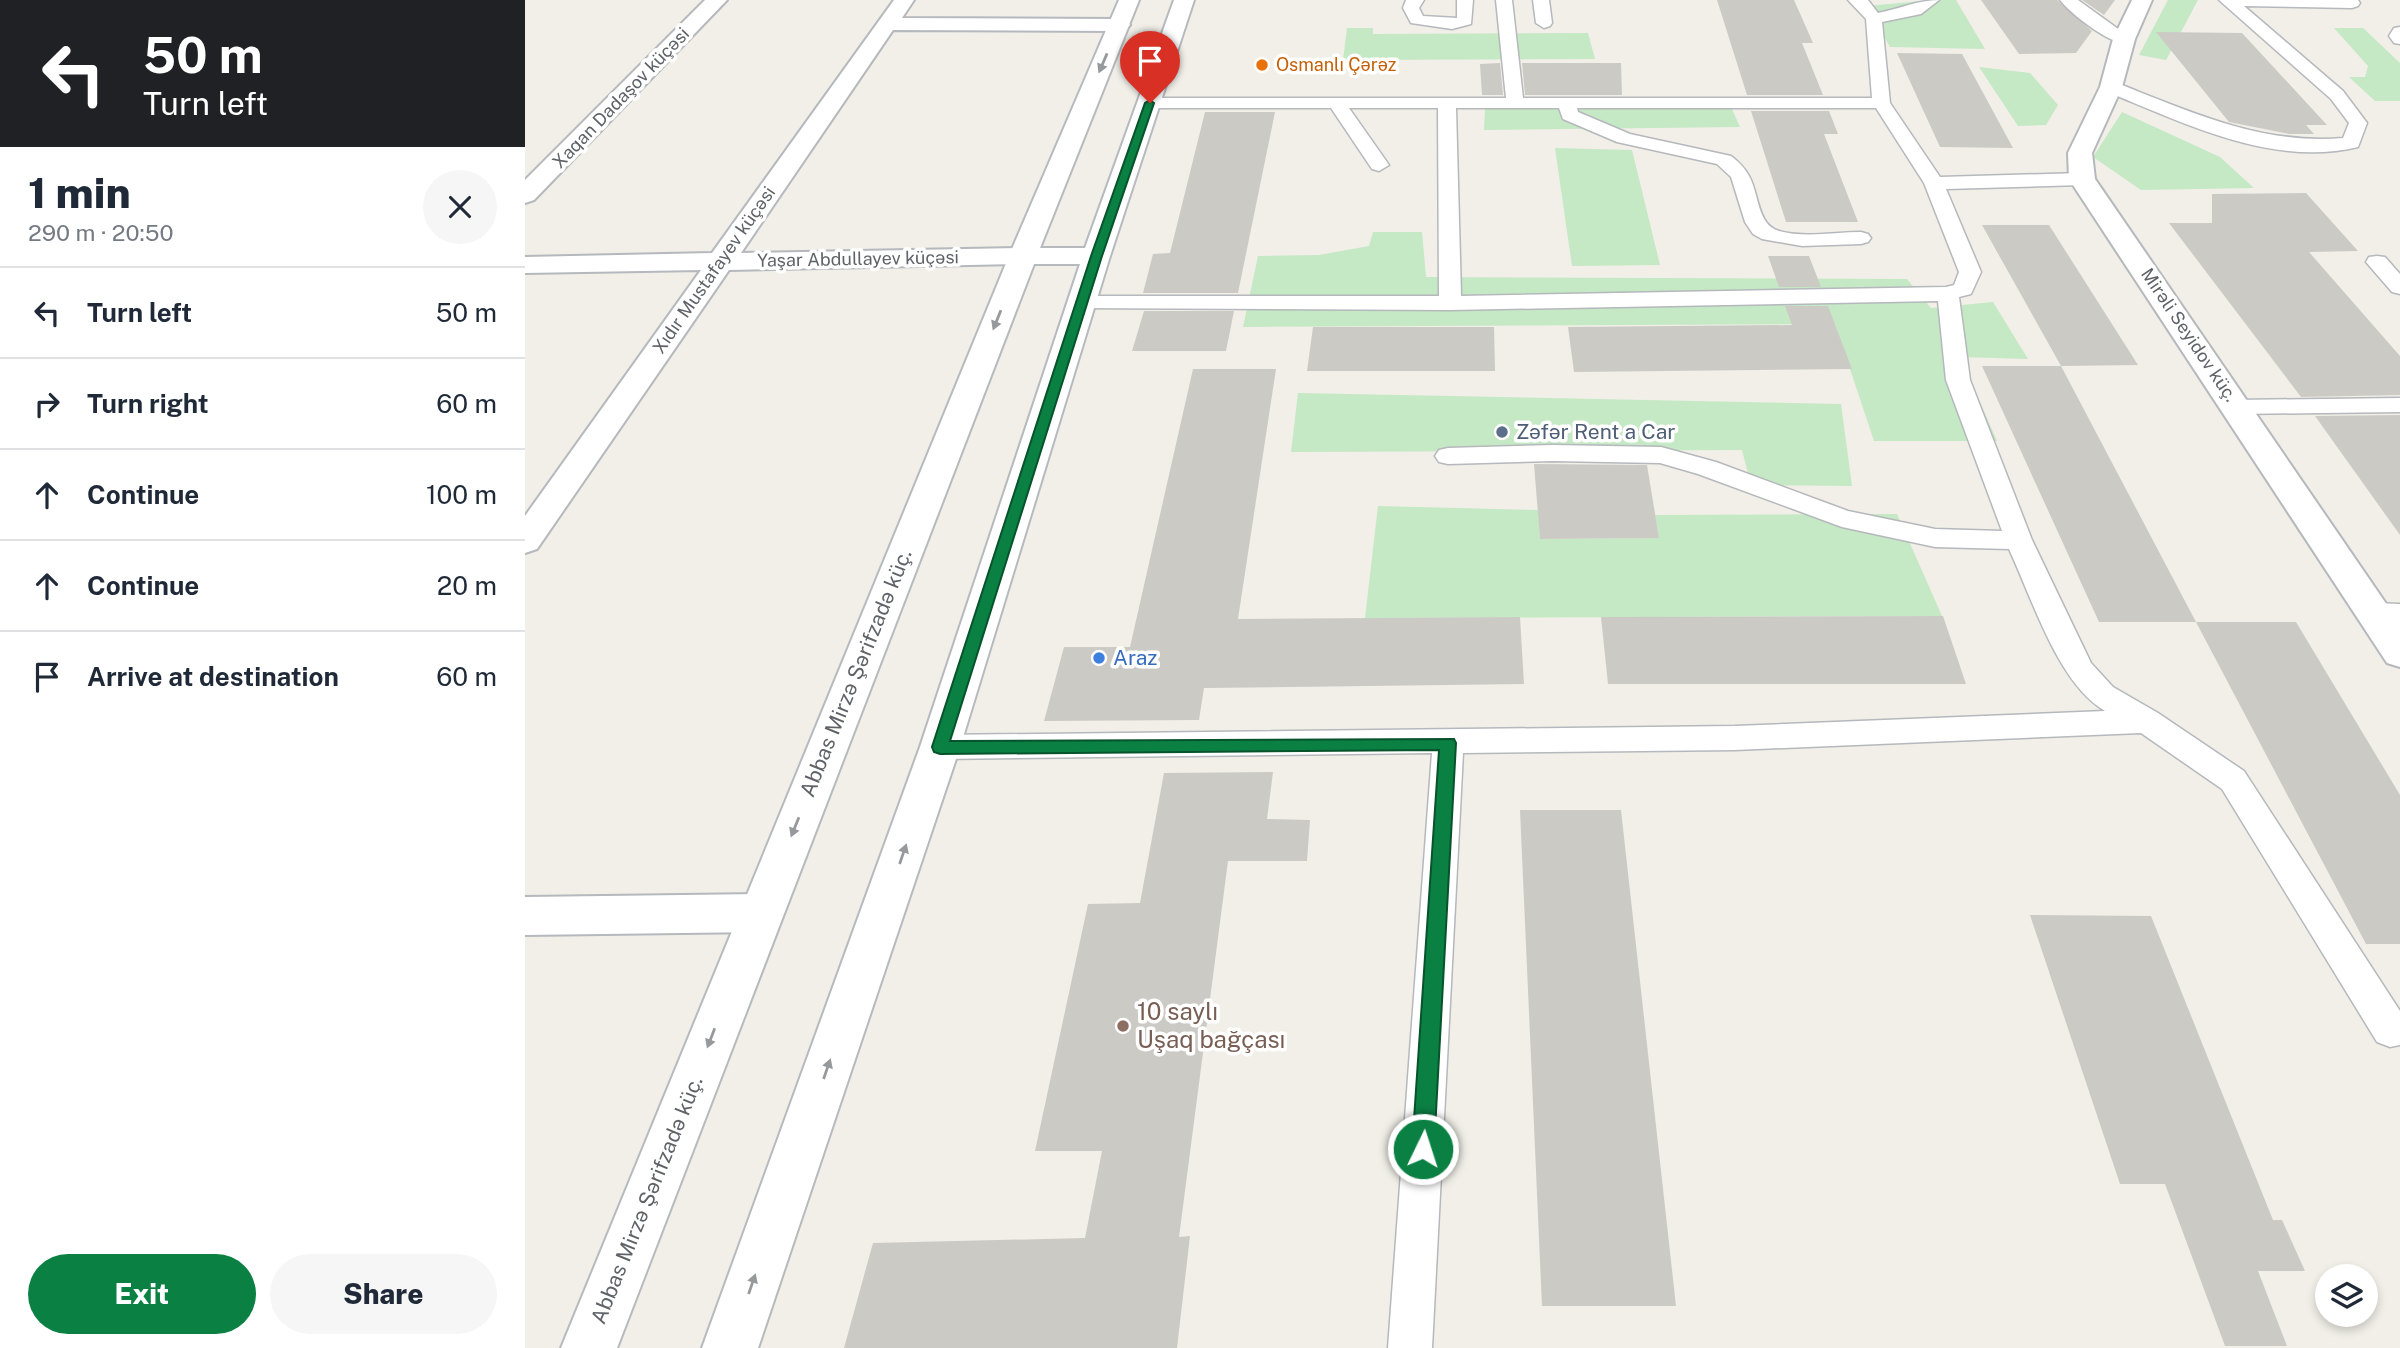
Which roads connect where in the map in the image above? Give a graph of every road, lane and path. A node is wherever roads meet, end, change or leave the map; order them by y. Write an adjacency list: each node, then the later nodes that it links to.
1 (717, 0): 32 (street, Xaqan Dadaşov küçəsi)
2 (904, 0): 17 (street, Xıdır Mustafayev küçəsi)
3 (1129, 0): 18 (street, Abbas Mirzə Şərifzadə küç.)
4 (1184, 0): 26 (street)
5 (1416, 0): 6 (lane)
6 (1465, 0)
7 (1504, 0): 24 (lane)
8 (1541, 0): 16 (lane)
9 (1856, 0): 15 (lane)
10 (1931, 0): 15 (lane)
11 (2068, 0): 21 (lane)
12 (2143, 0): 21 (street)
13 (2228, 1): 14 (lane); 22 (lane)
14 (2351, 3)
15 (1874, 19): 28 (lane)
16 (1544, 23)
17 (887, 24): 18 (street); 36 (street, Xıdır Mustafayev küçəsi)
18 (1119, 25): 34 (street, Abbas Mirzə Şərifzadə küç., one-way to 34)
19 (2400, 32): 20 (lane)
20 (2400, 38)
21 (2124, 39): 22 (street)
22 (2111, 87): 30 (street)
23 (1447, 102): 24 (lane); 27 (lane); 42 (lane)
24 (1515, 102): 25 (lane)
25 (1567, 102): 28 (lane); 33 (lane)
26 (1150, 103): 27 (lane); 35 (street)
27 (1336, 103): 29 (lane)
28 (1881, 103): 31 (lane)
29 (1379, 165)
30 (2082, 179): 31 (lane); 44 (street, Mirəli Seyidov küç.)
31 (1934, 183): 40 (lane)
32 (525, 195)
33 (1861, 238)
34 (1023, 256): 35 (street, Yaşar Abdullayev küçəsi); 36 (street, Yaşar Abdullayev küçəsi); 53 (street, Abbas Mirzə Şərifzadə küç., one-way to 53)
35 (1096, 256): 41 (street)
36 (720, 261): 38 (street, Yaşar Abdullayev küçəsi); 47 (street, Xıdır Mustafayev küçəsi)
37 (2377, 262): 39 (lane)
38 (525, 265)
39 (2400, 288)
40 (1948, 294): 42 (lane); 46 (lane)
41 (1081, 303): 42 (lane); 52 (street)
42 (1450, 303)
43 (2400, 405): 44 (lane)
44 (2237, 407): 48 (street, Mirəli Seyidov küç.)
45 (1448, 456): 46 (lane)
46 (2019, 540): 50 (lane)
47 (525, 541)
48 (2387, 613): 49 (street, Mirəli Seyidov küç.)
49 (2400, 653)
50 (2147, 721): 51 (lane); 55 (lane)
51 (1448, 743): 52 (lane); 58 (lane)
52 (940, 747): 57 (street, one-way to 52)
53 (761, 913): 54 (street); 56 (street, Abbas Mirzə Şərifzadə küç., one-way to 56)
54 (525, 916)
55 (2396, 1038)
56 (589, 1348)
57 (730, 1348)
58 (1410, 1348)

